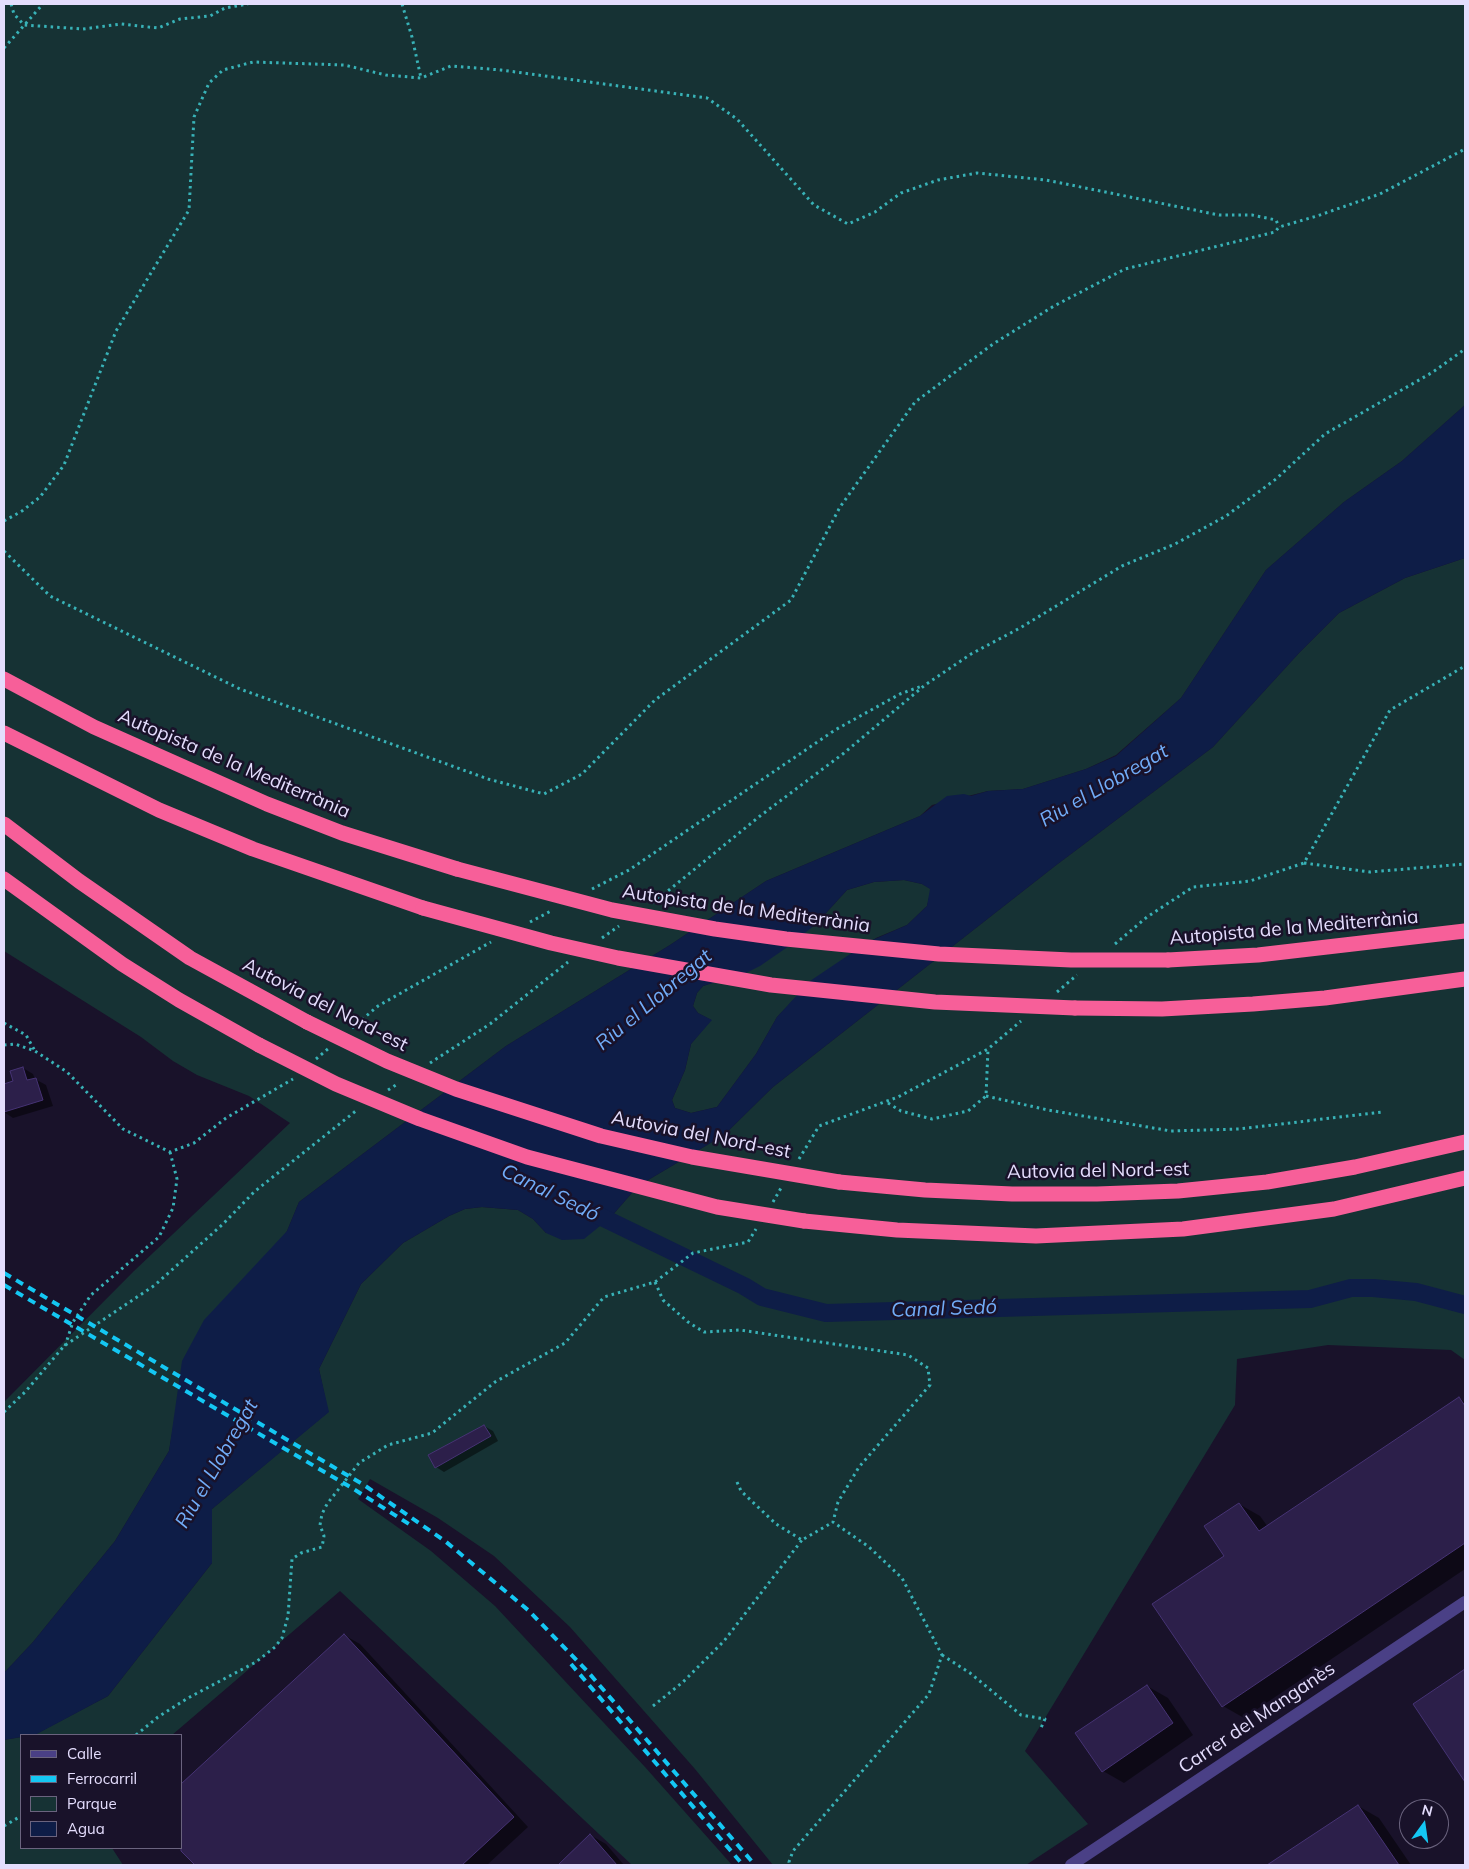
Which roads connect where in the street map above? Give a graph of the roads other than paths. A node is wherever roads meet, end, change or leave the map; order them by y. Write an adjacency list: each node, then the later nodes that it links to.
1 (4, 679): 5 (highway, Autopista de la Mediterrània, bridge)
2 (4, 733): 6 (highway, bridge)
3 (4, 824): 7 (highway, Autovia del Nord-est, bridge)
4 (4, 879): 8 (highway, bridge)
5 (1465, 931)
6 (1465, 979)
7 (1465, 1142)
8 (1465, 1178)
9 (1465, 1602): 10 (street, Carrer del Manganès)
10 (1071, 1865)

